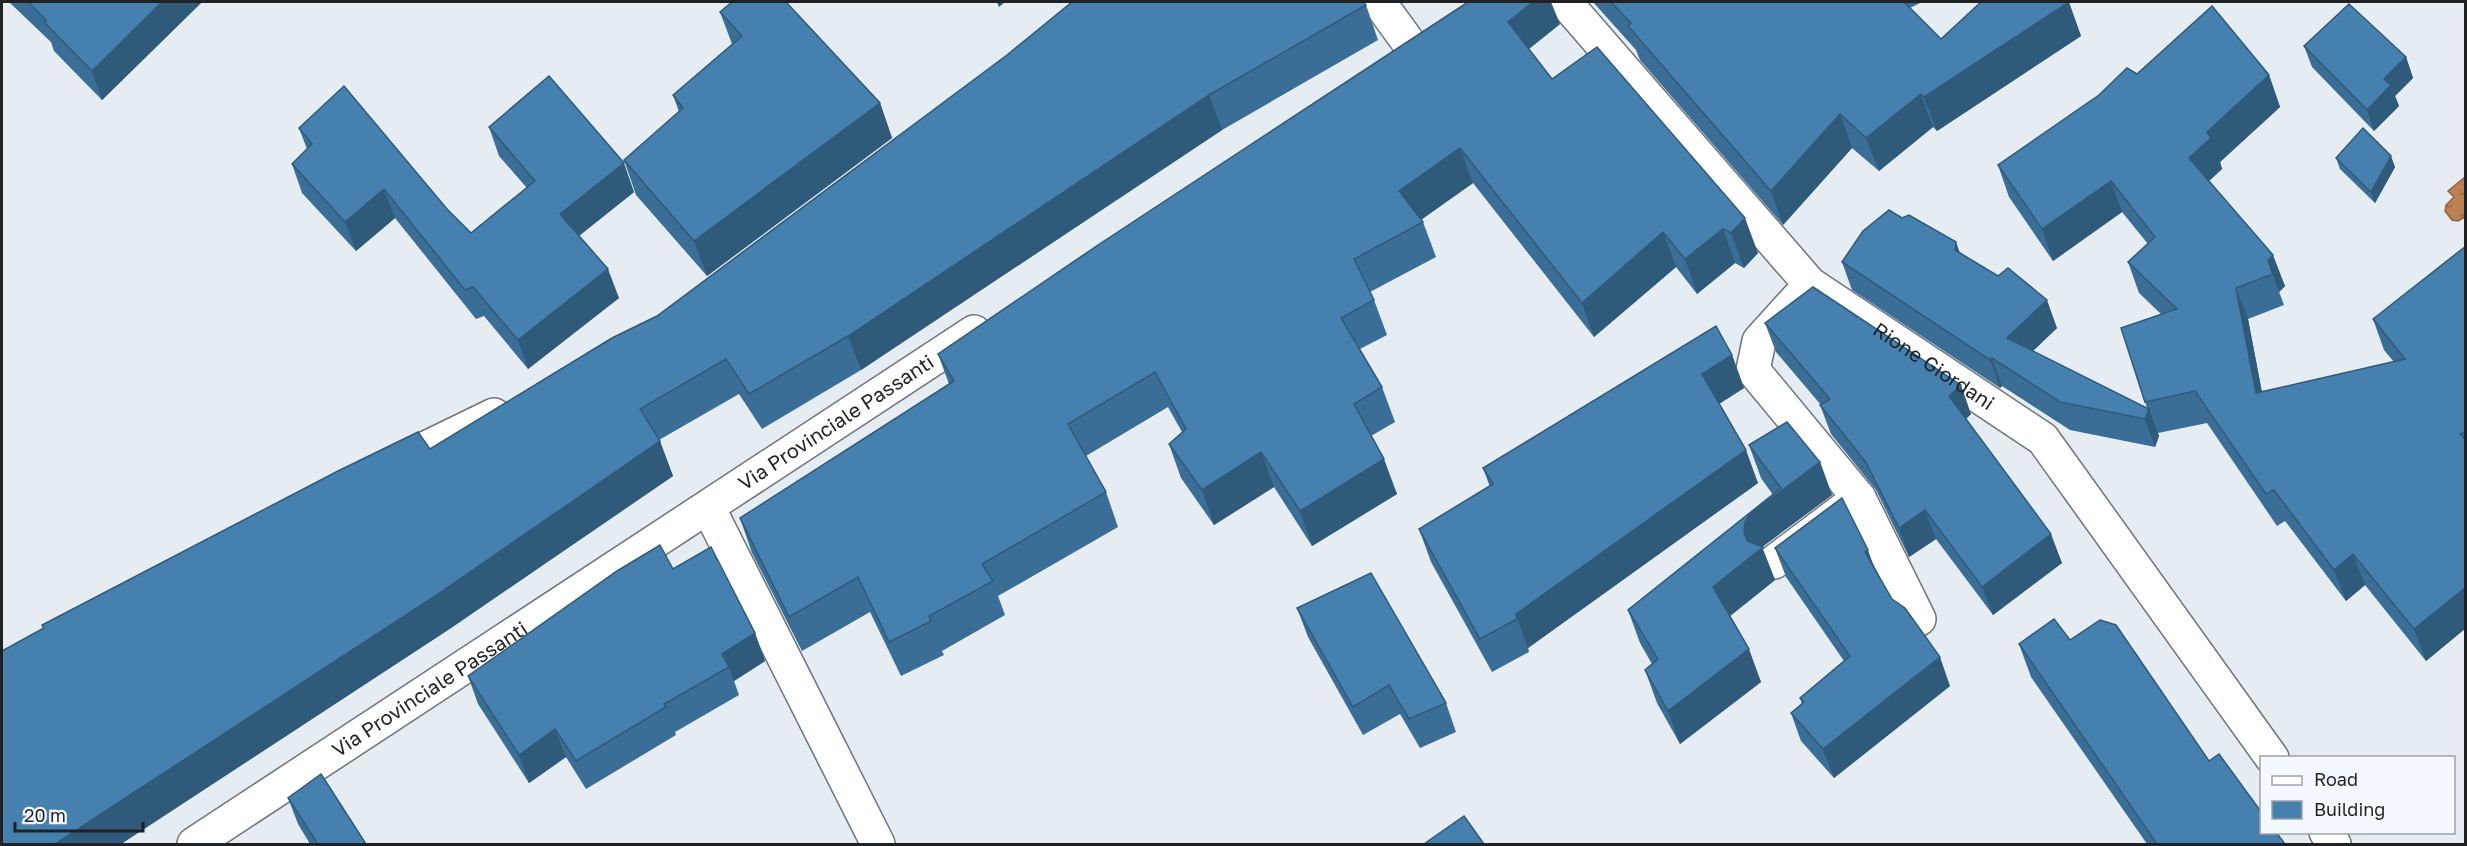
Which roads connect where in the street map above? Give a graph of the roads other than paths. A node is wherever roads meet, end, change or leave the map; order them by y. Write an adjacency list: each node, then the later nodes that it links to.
1 (1379, 2): 4 (street)
2 (1565, 2): 6 (street, Rione Giordani)
3 (1440, 27): 4 (street)
4 (1411, 46): 5 (street)
5 (1381, 65)
6 (1810, 284): 10 (street); 14 (street, Rione Giordani)
7 (994, 318): 11 (street, Via Provinciale Passanti)
8 (520, 402): 9 (street)
9 (360, 480)
10 (1859, 498): 12 (street); 13 (street)
11 (708, 507): 15 (street, Via Provinciale Passanti); 16 (street)
12 (1774, 562)
13 (1919, 619)
14 (2271, 756)
15 (194, 844)
16 (878, 844)

